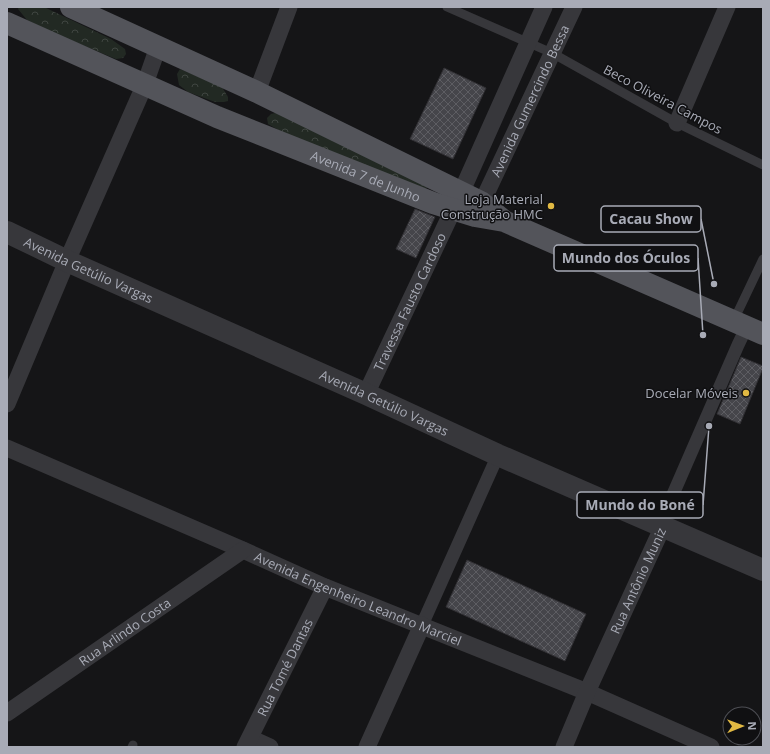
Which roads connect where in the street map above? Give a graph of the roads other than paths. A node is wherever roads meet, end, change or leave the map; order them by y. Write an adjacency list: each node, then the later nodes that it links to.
1 (71, 7): 9 (main road, Avenida 7 de Junho)
2 (289, 7): 12 (street)
3 (447, 7): 8 (lane, Beco Oliveira Campos)
4 (544, 7): 8 (street, Avenida Gumercindo Bessa)
5 (574, 7): 10 (street, Avenida Gumercindo Bessa)
6 (727, 7): 13 (street)
7 (7, 23): 11 (main road, Avenida 7 de Junho)
8 (528, 43): 10 (lane, Beco Oliveira Campos); 15 (street, Avenida Gumercindo Bessa)
9 (158, 48): 11 (street); 12 (main road, Avenida 7 de Junho)
10 (552, 53): 13 (lane, Beco Oliveira Campos); 16 (street, Avenida Gumercindo Bessa)
11 (145, 84): 15 (main road, Avenida 7 de Junho); 19 (street)
12 (257, 92): 15 (main road, Avenida 7 de Junho)
13 (677, 123): 14 (lane, Beco Oliveira Campos)
14 (763, 165)
15 (457, 201): 16 (main road, Avenida 7 de Junho); 21 (street, Travessa Fausto Cardoso)
16 (478, 209): 20 (main road, Avenida 7 de Junho)
17 (7, 232): 19 (street, Avenida Getúlio Vargas)
18 (763, 259): 20 (lane)
19 (67, 261): 21 (street, Avenida Getúlio Vargas); 22 (street)
20 (748, 327): 25 (street, Rua Antônio Muniz)
21 (366, 394): 24 (street, Avenida Getúlio Vargas)
22 (7, 404)
23 (7, 448): 26 (street, Avenida Engenheiro Leandro Marciel)
24 (498, 455): 25 (street, Avenida Getúlio Vargas); 29 (street)
25 (656, 523): 27 (street, Avenida Getúlio Vargas); 30 (street, Rua Antônio Muniz)
26 (243, 550): 28 (street, Avenida Engenheiro Leandro Marciel); 31 (street, Rua Arlindo Costa)
27 (763, 570)
28 (325, 587): 29 (street, Avenida Engenheiro Leandro Marciel); 32 (street, Rua Tomé Dantas)
29 (422, 625): 30 (street, Avenida Engenheiro Leandro Marciel); 35 (street)
30 (587, 692): 33 (street, Avenida Engenheiro Leandro Marciel); 36 (street, Rua Antônio Muniz)
31 (7, 713)
32 (247, 742): 34 (street)
33 (701, 745)
34 (270, 747)
35 (367, 747)
36 (564, 747)

